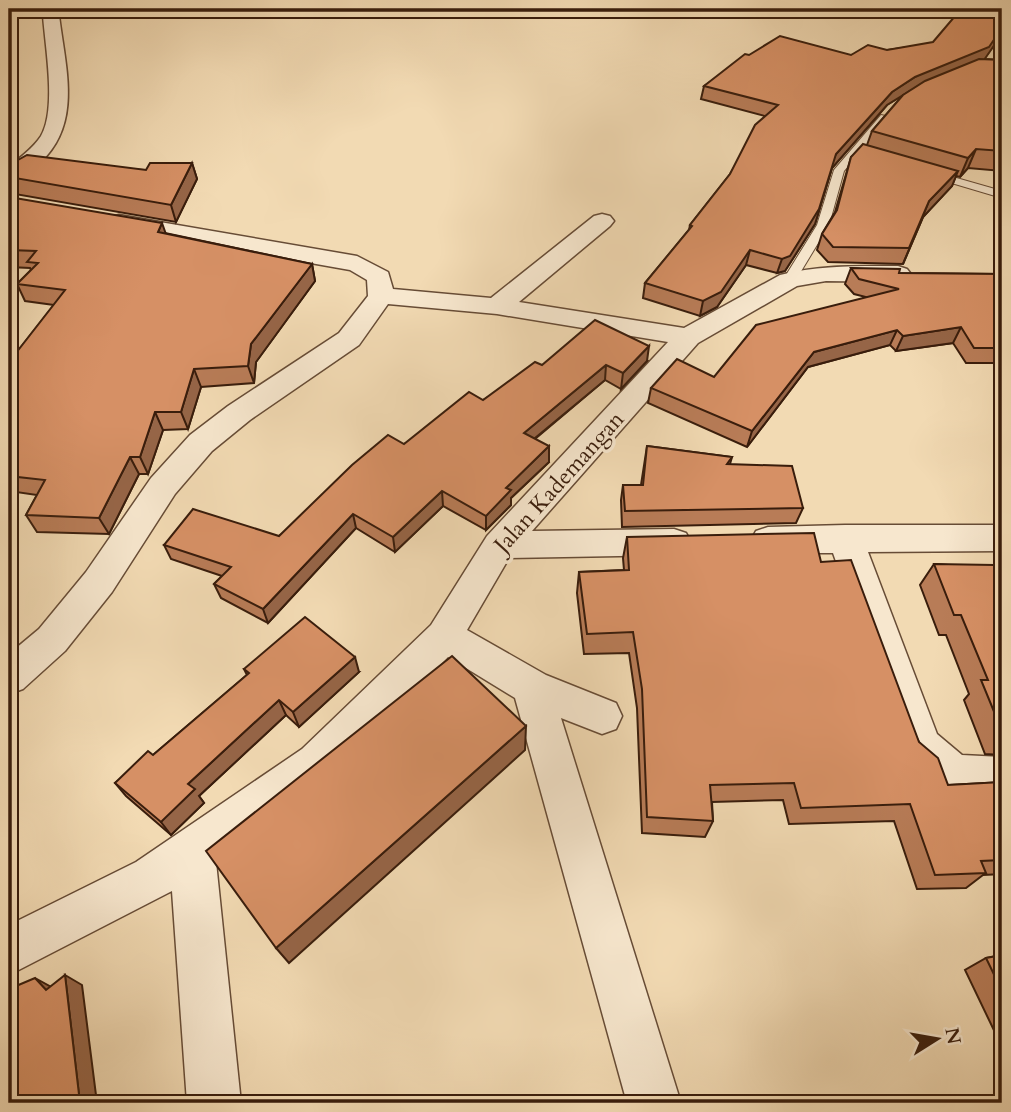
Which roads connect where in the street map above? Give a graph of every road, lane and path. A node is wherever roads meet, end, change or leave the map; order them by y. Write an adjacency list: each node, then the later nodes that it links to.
1 (55, 9): 4 (street)
2 (892, 109): 9 (lane)
3 (925, 173): 5 (lane)
4 (9, 176)
5 (1002, 195)
6 (101, 219): 10 (street)
7 (602, 221): 11 (street)
8 (932, 277): 9 (street, Jalan Kademangan)
9 (789, 280): 12 (street, Jalan Kademangan)
10 (381, 296): 11 (street); 17 (street)
11 (497, 306): 12 (street)
12 (688, 337): 15 (street, Jalan Kademangan)
13 (845, 538): 14 (street); 15 (street); 20 (street)
14 (1002, 538)
15 (499, 545): 16 (street, Jalan Kademangan)
16 (444, 636): 18 (street); 21 (street, Jalan Kademangan)
17 (9, 677)
18 (532, 687): 19 (street); 24 (street)
19 (602, 716)
20 (1002, 777)
21 (192, 852): 22 (street, Jalan Kademangan); 23 (street)
22 (9, 951)
23 (214, 1103)
24 (653, 1103)

